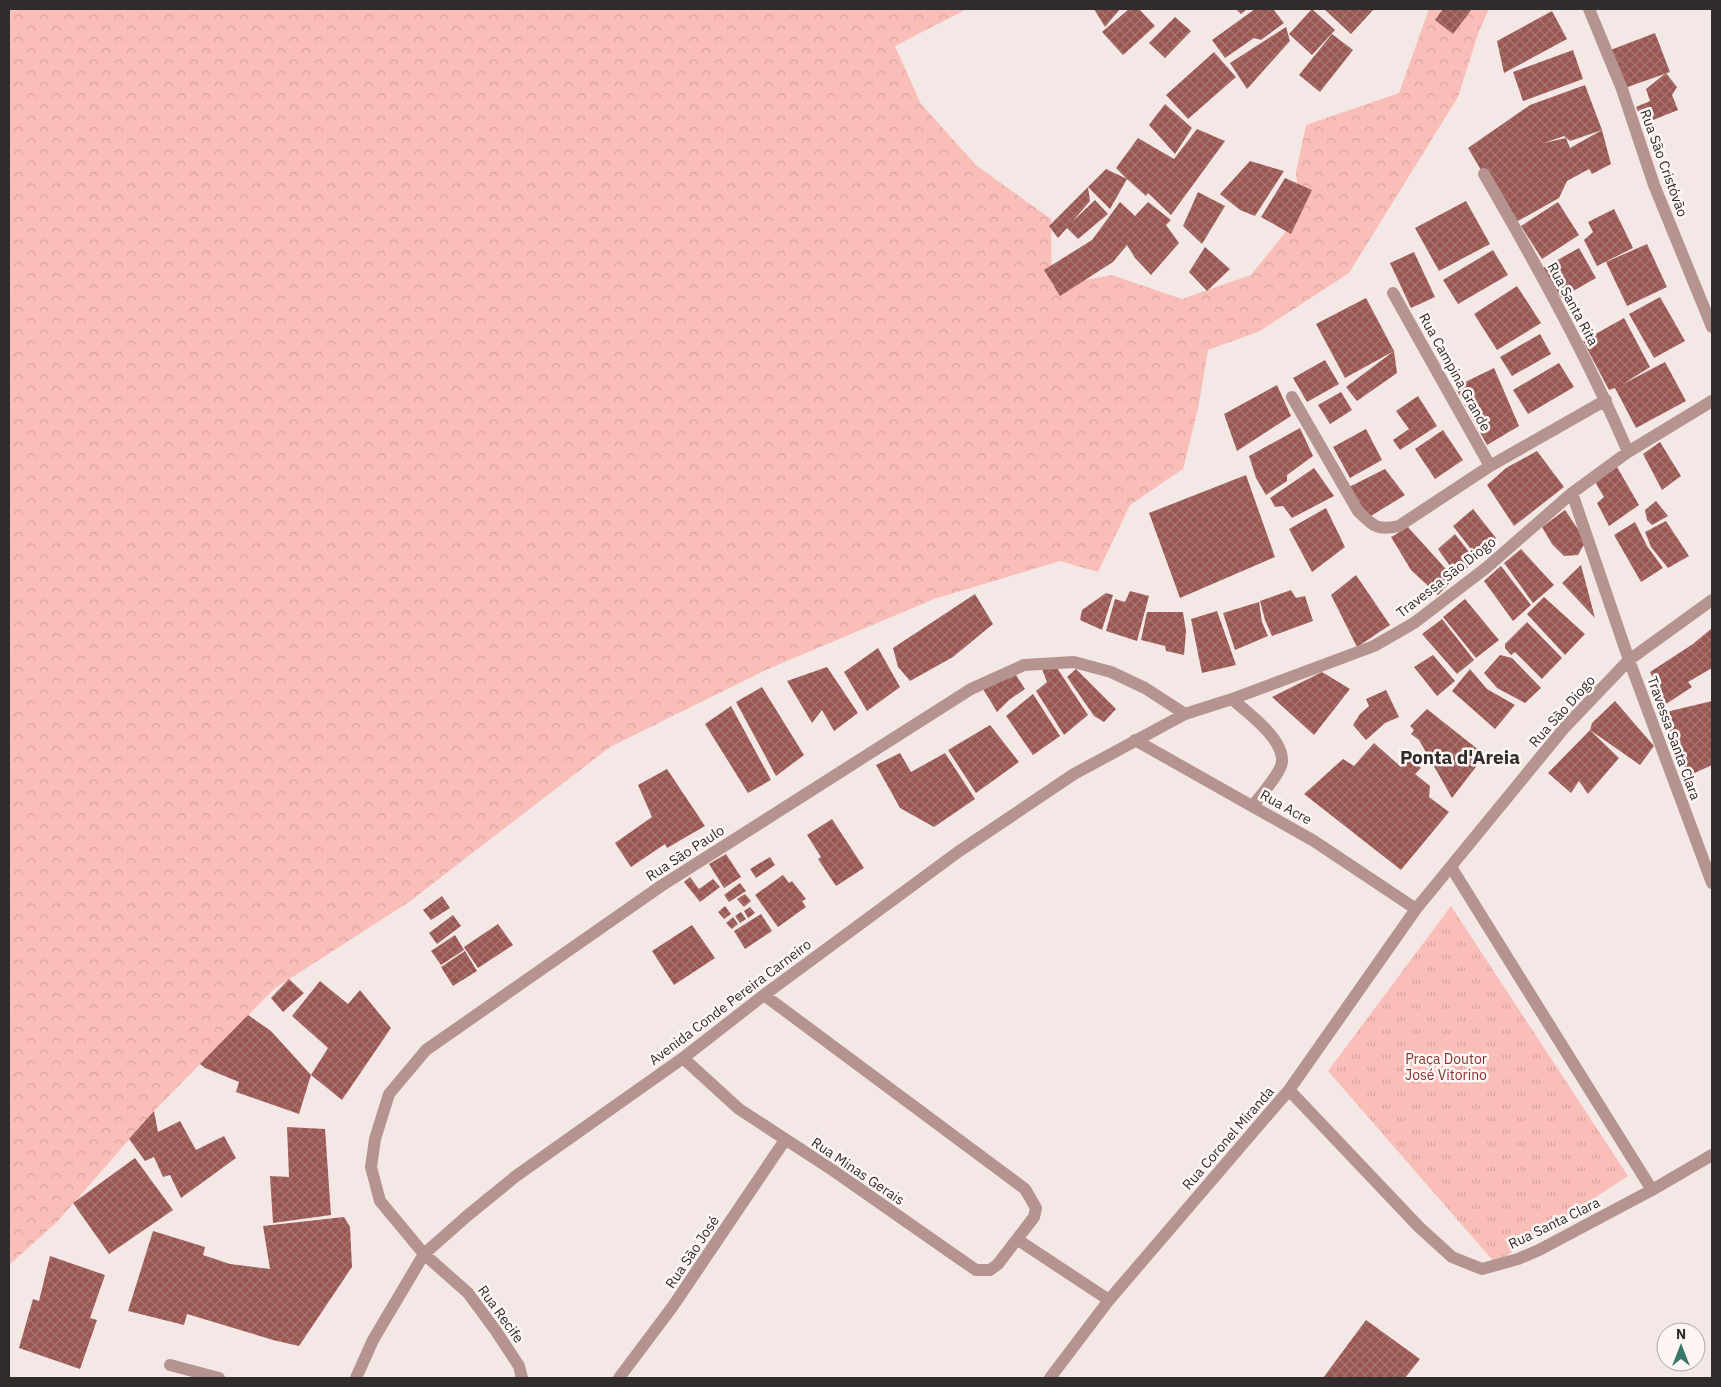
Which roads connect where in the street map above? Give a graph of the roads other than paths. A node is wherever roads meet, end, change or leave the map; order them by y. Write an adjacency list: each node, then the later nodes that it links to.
1 (1589, 9): 4 (street, Rua São Cristóvão)
2 (1484, 174): 6 (street, Rua Santa Rita)
3 (1393, 293): 9 (street, Rua Campina Grande)
4 (1712, 327)
5 (1292, 397): 9 (street)
6 (1606, 400): 8 (street, Rua Santa Rita); 9 (street)
7 (1712, 401): 8 (street, Travessa São Diogo)
8 (1628, 452): 10 (street, Travessa São Diogo)
9 (1490, 466)
10 (1572, 493): 12 (street); 13 (street, Travessa São Diogo)
11 (1712, 600): 12 (street, Rua São Diogo)
12 (1629, 660): 17 (street, Rua São Diogo); 18 (street, Travessa Santa Clara)
13 (1232, 699): 14 (street, Travessa São Diogo); 16 (street)
14 (1185, 714): 15 (street, Avenida Conde Pereira Carneiro); 27 (street, Rua São Paulo)
15 (1135, 740): 16 (street, Rua Acre); 20 (street, Avenida Conde Pereira Carneiro)
16 (1253, 806): 19 (street, Rua Acre)
17 (1451, 867): 19 (street, Rua São Diogo); 25 (street)
18 (1712, 883)
19 (1416, 909): 22 (street, Rua Coronel Miranda)
20 (764, 995): 21 (street, Avenida Conde Pereira Carneiro); 26 (street, Rua Minas Gerais)
21 (683, 1058): 23 (street, Rua Minas Gerais); 27 (street, Avenida Conde Pereira Carneiro)
22 (1289, 1090): 25 (street, Rua Santa Clara); 28 (street, Rua Coronel Miranda)
23 (785, 1140): 26 (street, Rua Minas Gerais); 33 (street, Rua São José)
24 (1712, 1155): 25 (street, Rua Santa Clara)
25 (1652, 1190)
26 (1018, 1240): 28 (street)
27 (424, 1254): 31 (street, Avenida Conde Pereira Carneiro); 32 (street, Rua Recife)
28 (1109, 1300): 34 (street, Rua Coronel Miranda)
29 (170, 1365): 30 (street)
30 (219, 1378)
31 (356, 1378)
32 (522, 1378)
33 (619, 1378)
34 (1050, 1378)

